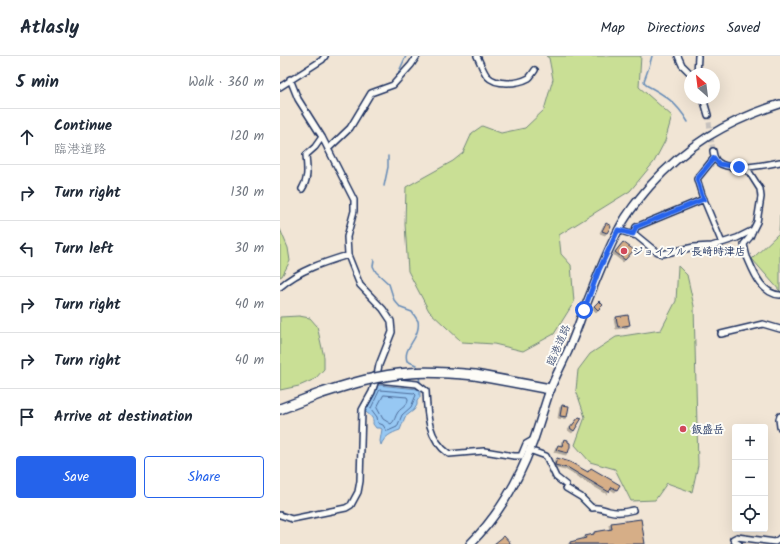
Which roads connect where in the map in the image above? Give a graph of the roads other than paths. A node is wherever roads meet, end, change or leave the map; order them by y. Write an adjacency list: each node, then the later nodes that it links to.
1 (325, 56): 9 (street)
2 (417, 56): 15 (street)
3 (477, 56): 8 (street)
4 (678, 56): 6 (street)
5 (698, 56): 7 (street)
6 (685, 68)
7 (697, 68)
8 (535, 70)
9 (290, 80): 10 (street); 14 (street)
10 (280, 87)
11 (705, 104): 13 (street)
12 (780, 104): 22 (street, 臨港道路)
13 (708, 115)
14 (322, 137): 15 (street); 20 (street)
15 (328, 149): 26 (street)
16 (713, 151): 17 (street)
17 (714, 158): 19 (street); 21 (street)
18 (780, 162): 19 (street)
19 (746, 167): 23 (street)
20 (302, 189)
21 (704, 199): 24 (street); 25 (street)
22 (618, 230): 24 (street); 32 (street, 臨港道路)
23 (753, 230): 25 (street); 28 (street)
24 (633, 234): 25 (street)
25 (722, 243)
26 (348, 255): 27 (street); 31 (street)
27 (280, 287)
28 (780, 295)
29 (780, 329): 30 (street)
30 (721, 334)
31 (376, 380): 36 (street); 39 (street)
32 (550, 389): 33 (highway, bridge); 36 (street, 臨港道路)
33 (280, 409)
34 (780, 416): 35 (street)
35 (780, 427)
36 (533, 440): 37 (street, 臨港道路)
37 (530, 450): 38 (street); 41 (street, 臨港道路)
38 (633, 510)
39 (280, 515)
40 (780, 538): 42 (street)
41 (470, 544)
42 (739, 544)

